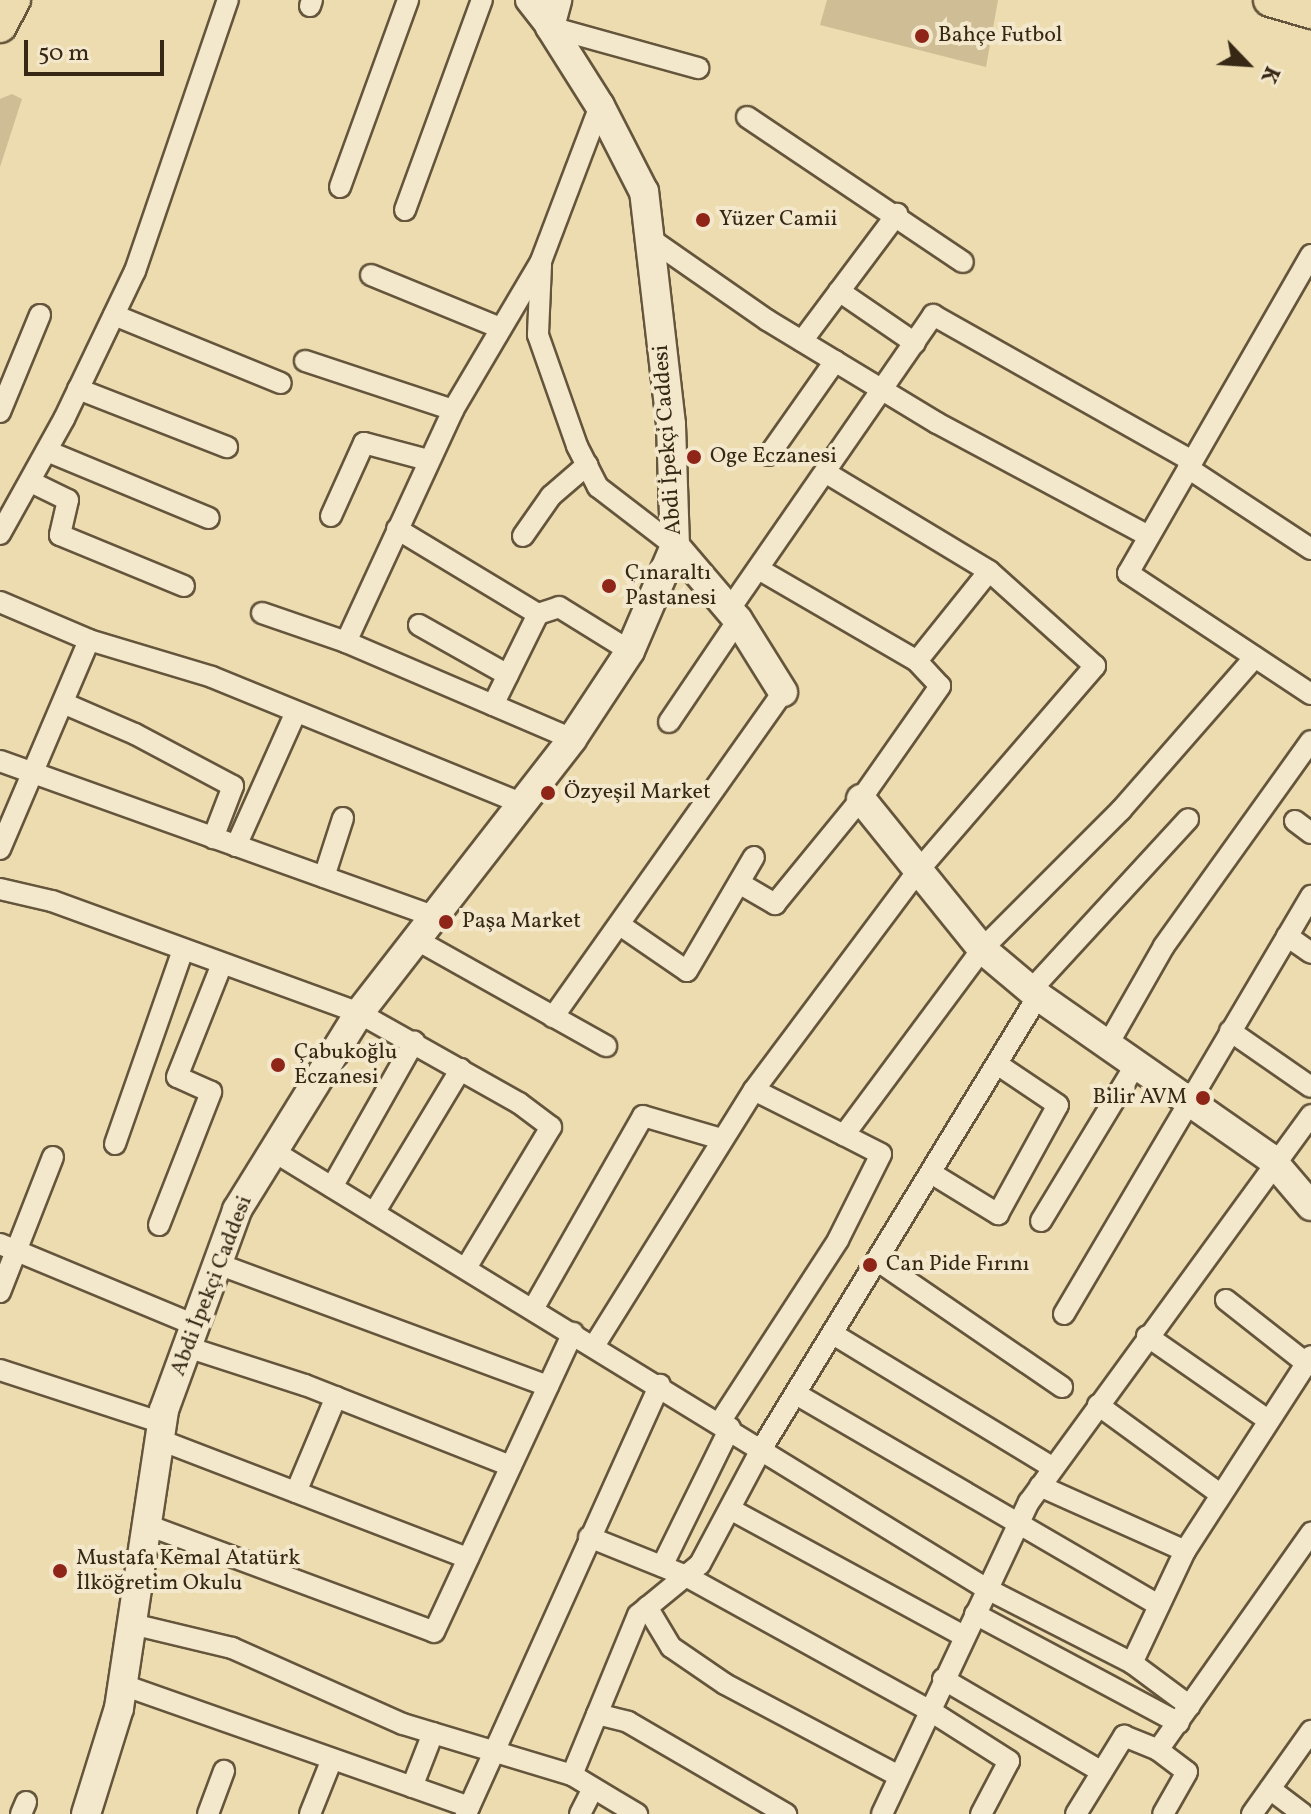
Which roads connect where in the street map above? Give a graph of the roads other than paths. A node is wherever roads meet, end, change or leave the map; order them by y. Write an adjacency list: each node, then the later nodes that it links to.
1 (14, 0): 9 (main road)
2 (228, 0): 23 (street)
3 (408, 0): 13 (street)
4 (482, 0): 14 (street)
5 (529, 0): 8 (street, Abdi İpekçi Caddesi)
6 (1270, 0): 7 (main road)
7 (1311, 12)
8 (553, 14): 10 (street); 11 (main road, Abdi İpekçi Caddesi)
9 (0, 26)
10 (698, 68)
11 (600, 106): 16 (main road, Abdi İpekçi Caddesi); 18 (street)
12 (747, 117): 15 (street)
13 (340, 187)
14 (405, 210)
15 (897, 214): 19 (street); 21 (street)
16 (649, 238): 25 (street); 48 (main road, Abdi İpekçi Caddesi)
17 (1311, 255): 38 (street)
18 (541, 261): 24 (street); 39 (street)
19 (963, 262)
20 (371, 275): 24 (street)
21 (839, 291): 25 (street); 26 (street)
22 (40, 315): 33 (street)
23 (114, 315): 29 (street); 30 (street)
24 (500, 328): 32 (street)
25 (802, 341): 28 (street)
26 (915, 343): 31 (street); 38 (street)
27 (305, 361): 32 (street)
28 (835, 361): 31 (street); 36 (street)
29 (281, 383)
30 (78, 389): 34 (street); 35 (street)
31 (883, 390): 40 (street); 47 (street)
32 (453, 410): 37 (street)
33 (0, 412)
34 (227, 447)
35 (47, 451): 41 (street); 43 (street)
36 (769, 455)
37 (428, 460): 42 (street); 44 (street)
38 (1190, 464): 47 (street); 49 (street)
39 (587, 465): 46 (street); 48 (street)
40 (828, 474): 50 (street); 51 (street)
41 (31, 482): 45 (street); 52 (street)
42 (331, 516)
43 (209, 518)
44 (397, 529): 55 (street); 59 (street)
45 (0, 534)
46 (523, 536)
47 (1149, 536): 61 (street)
48 (675, 546): 56 (main road); 60 (main road, Abdi İpekçi Caddesi)
49 (1311, 549)
50 (758, 569): 56 (street); 62 (street)
51 (989, 571): 62 (street); 82 (street)
52 (184, 586)
53 (0, 602): 58 (street)
54 (262, 613): 59 (street)
55 (538, 614): 60 (street); 63 (street)
56 (734, 615): 64 (main road); 69 (street)
57 (419, 625): 63 (street)
58 (89, 640): 66 (street); 68 (street)
59 (346, 642): 67 (street)
60 (630, 651): 70 (main road, Abdi İpekçi Caddesi)
61 (1255, 657): 65 (street); 91 (street)
62 (917, 661): 74 (street)
63 (508, 675): 67 (street)
64 (783, 692): 88 (street)
65 (1311, 694)
66 (63, 703): 73 (street); 78 (street)
67 (493, 705): 70 (street)
68 (296, 712): 75 (street); 79 (street)
69 (669, 722)
70 (572, 739): 75 (main road, Abdi İpekçi Caddesi)
71 (1311, 741): 101 (street)
72 (0, 761): 73 (street)
73 (34, 774): 78 (street); 80 (street)
74 (861, 799): 82 (main road); 84 (street)
75 (525, 805): 87 (main road, Abdi İpekçi Caddesi)
76 (343, 818): 83 (street)
77 (1188, 819): 95 (street)
78 (213, 838): 79 (street)
79 (236, 846): 83 (street)
80 (0, 849)
81 (754, 857): 84 (street)
82 (918, 871): 91 (main road); 106 (street)
83 (324, 877): 87 (street)
84 (739, 883): 88 (street)
85 (0, 889): 92 (street)
86 (1311, 896): 89 (street)
87 (435, 917): 90 (main road, Abdi İpekçi Caddesi)
88 (620, 925): 97 (street)
89 (1287, 936): 93 (street); 98 (street)
90 (417, 940): 96 (main road, Abdi İpekçi Caddesi); 97 (street)
91 (982, 949): 95 (main road); 109 (street)
92 (183, 950): 94 (street); 111 (street)
93 (1311, 953)
94 (222, 964): 96 (street); 120 (street)
95 (1034, 993): 101 (main road); 102 (street)
96 (359, 1013): 99 (street); 112 (main road, Abdi İpekçi Caddesi)
97 (553, 1017): 100 (street)
98 (1230, 1031): 105 (street); 107 (street)
99 (414, 1042): 104 (street); 116 (street)
100 (606, 1046)
101 (1107, 1046): 103 (main road)
102 (997, 1064): 115 (street); 115 (street)
103 (1136, 1064): 107 (main road); 119 (street)
104 (461, 1069): 118 (street); 124 (street)
105 (1311, 1087)
106 (754, 1090): 109 (street); 110 (street)
107 (1190, 1098): 114 (main road); 128 (street)
108 (1311, 1115): 114 (street)
109 (844, 1135): 143 (street)
110 (721, 1139): 127 (street); 133 (street)
111 (115, 1144)
112 (273, 1151): 116 (street); 123 (main road, Abdi İpekçi Caddesi)
113 (53, 1157): 121 (street)
114 (1273, 1163): 117 (main road); 132 (street)
115 (931, 1173): 122 (street)
116 (332, 1187): 118 (street)
117 (1311, 1204)
118 (374, 1213): 124 (street)
119 (1041, 1221)
120 (159, 1225)
121 (8, 1248): 125 (street); 131 (street)
122 (878, 1261): 130 (street); 138 (street)
123 (218, 1264): 131 (main road, Abdi İpekçi Caddesi); 137 (street)
124 (466, 1268): 127 (street)
125 (0, 1292)
126 (1226, 1300): 134 (street)
127 (533, 1309): 129 (street)
128 (1064, 1314)
129 (573, 1333): 133 (street); 137 (street)
130 (833, 1334): 139 (street); 147 (street)
131 (191, 1336): 140 (street); 144 (main road, Abdi İpekçi Caddesi)
132 (1147, 1336): 141 (street); 142 (street)
133 (594, 1346): 136 (street)
134 (1308, 1360): 142 (street)
135 (0, 1370): 144 (street)
136 (660, 1385): 143 (street); 155 (street)
137 (548, 1386): 146 (street)
138 (1062, 1387)
139 (796, 1394): 145 (street); 153 (street)
140 (336, 1397): 146 (street); 149 (street)
141 (1098, 1405): 147 (street); 150 (street)
142 (1268, 1420): 150 (street)
143 (725, 1425): 145 (street); 158 (street)
144 (161, 1432): 149 (street); 152 (main road, Abdi İpekçi Caddesi)
145 (762, 1448): 151 (street); 160 (street)
146 (511, 1466): 157 (street)
147 (1053, 1468): 148 (street)
148 (1040, 1486): 153 (street); 156 (street)
149 (296, 1492): 157 (street)
150 (1220, 1494): 156 (street)
151 (730, 1509): 159 (street); 165 (street)
152 (147, 1525): 157 (street); 164 (main road, Abdi İpekçi Caddesi)
153 (1017, 1526): 160 (street); 161 (street)
154 (1311, 1533): 171 (street)
155 (589, 1537): 158 (street); 174 (street)
156 (1185, 1551): 161 (street)
157 (468, 1558)
158 (662, 1566): 159 (street)
159 (686, 1576): 162 (street); 169 (street)
160 (987, 1589): 163 (street); 166 (street)
161 (1159, 1605): 166 (street)
162 (647, 1607): 170 (street); 180 (street)
163 (975, 1614): 165 (street); 171 (street)
164 (132, 1624): 168 (main road, Abdi İpekçi Caddesi); 173 (street)
165 (964, 1636): 167 (street)
166 (1132, 1663): 171 (street)
167 (943, 1679): 169 (street); 178 (street)
168 (123, 1685): 176 (street); 185 (main road, Abdi İpekçi Caddesi)
169 (929, 1710): 180 (street); 192 (street)
170 (597, 1714): 179 (street); 190 (street)
171 (1184, 1714): 175 (street)
172 (1311, 1731): 183 (street)
173 (433, 1733): 174 (street); 181 (street)
174 (491, 1750): 179 (street); 184 (street)
175 (1158, 1750): 178 (street); 194 (street)
176 (332, 1759): 181 (street); 187 (street)
177 (224, 1771): 186 (street)
178 (1102, 1772): 193 (street)
179 (572, 1775): 182 (street)
180 (899, 1776): 191 (street)
181 (412, 1787): 184 (street)
182 (593, 1788): 188 (street); 189 (street)
183 (1270, 1789): 195 (street); 196 (street)
184 (468, 1811)
185 (86, 1814)
186 (208, 1814)
187 (310, 1814)
188 (580, 1814)
189 (637, 1814)
190 (786, 1814)
191 (882, 1814)
192 (981, 1814)
193 (1076, 1814)
194 (1163, 1814)
195 (1252, 1814)
196 (1303, 1814)

